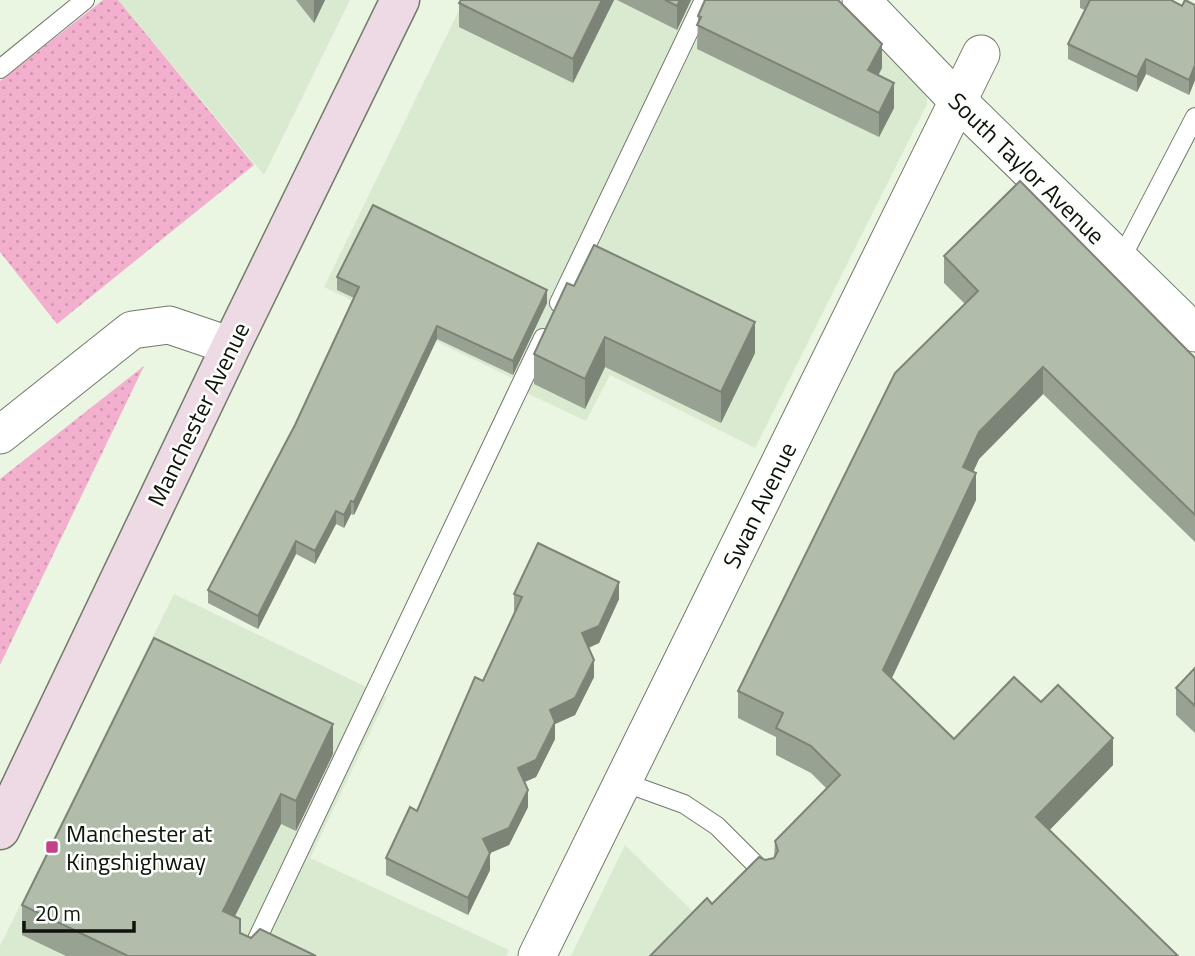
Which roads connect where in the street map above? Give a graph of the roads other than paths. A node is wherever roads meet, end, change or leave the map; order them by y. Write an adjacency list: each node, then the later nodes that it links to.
1 (85, 0): 6 (lane)
2 (400, 0): 11 (main road, Manchester Avenue)
3 (704, 0): 16 (lane)
4 (861, 0): 7 (street, South Taylor Avenue)
5 (981, 54): 7 (street, Swan Avenue)
6 (0, 68)
7 (958, 101): 9 (street, South Taylor Avenue); 13 (street, Swan Avenue)
8 (1195, 117): 9 (lane)
9 (1121, 259): 10 (street, South Taylor Avenue)
10 (1195, 334)
11 (231, 346): 12 (street); 14 (main road, Manchester Avenue)
12 (0, 435)
13 (623, 782): 15 (lane); 17 (street, Swan Avenue)
14 (0, 830)
15 (767, 876)
16 (249, 956)
17 (537, 956)

